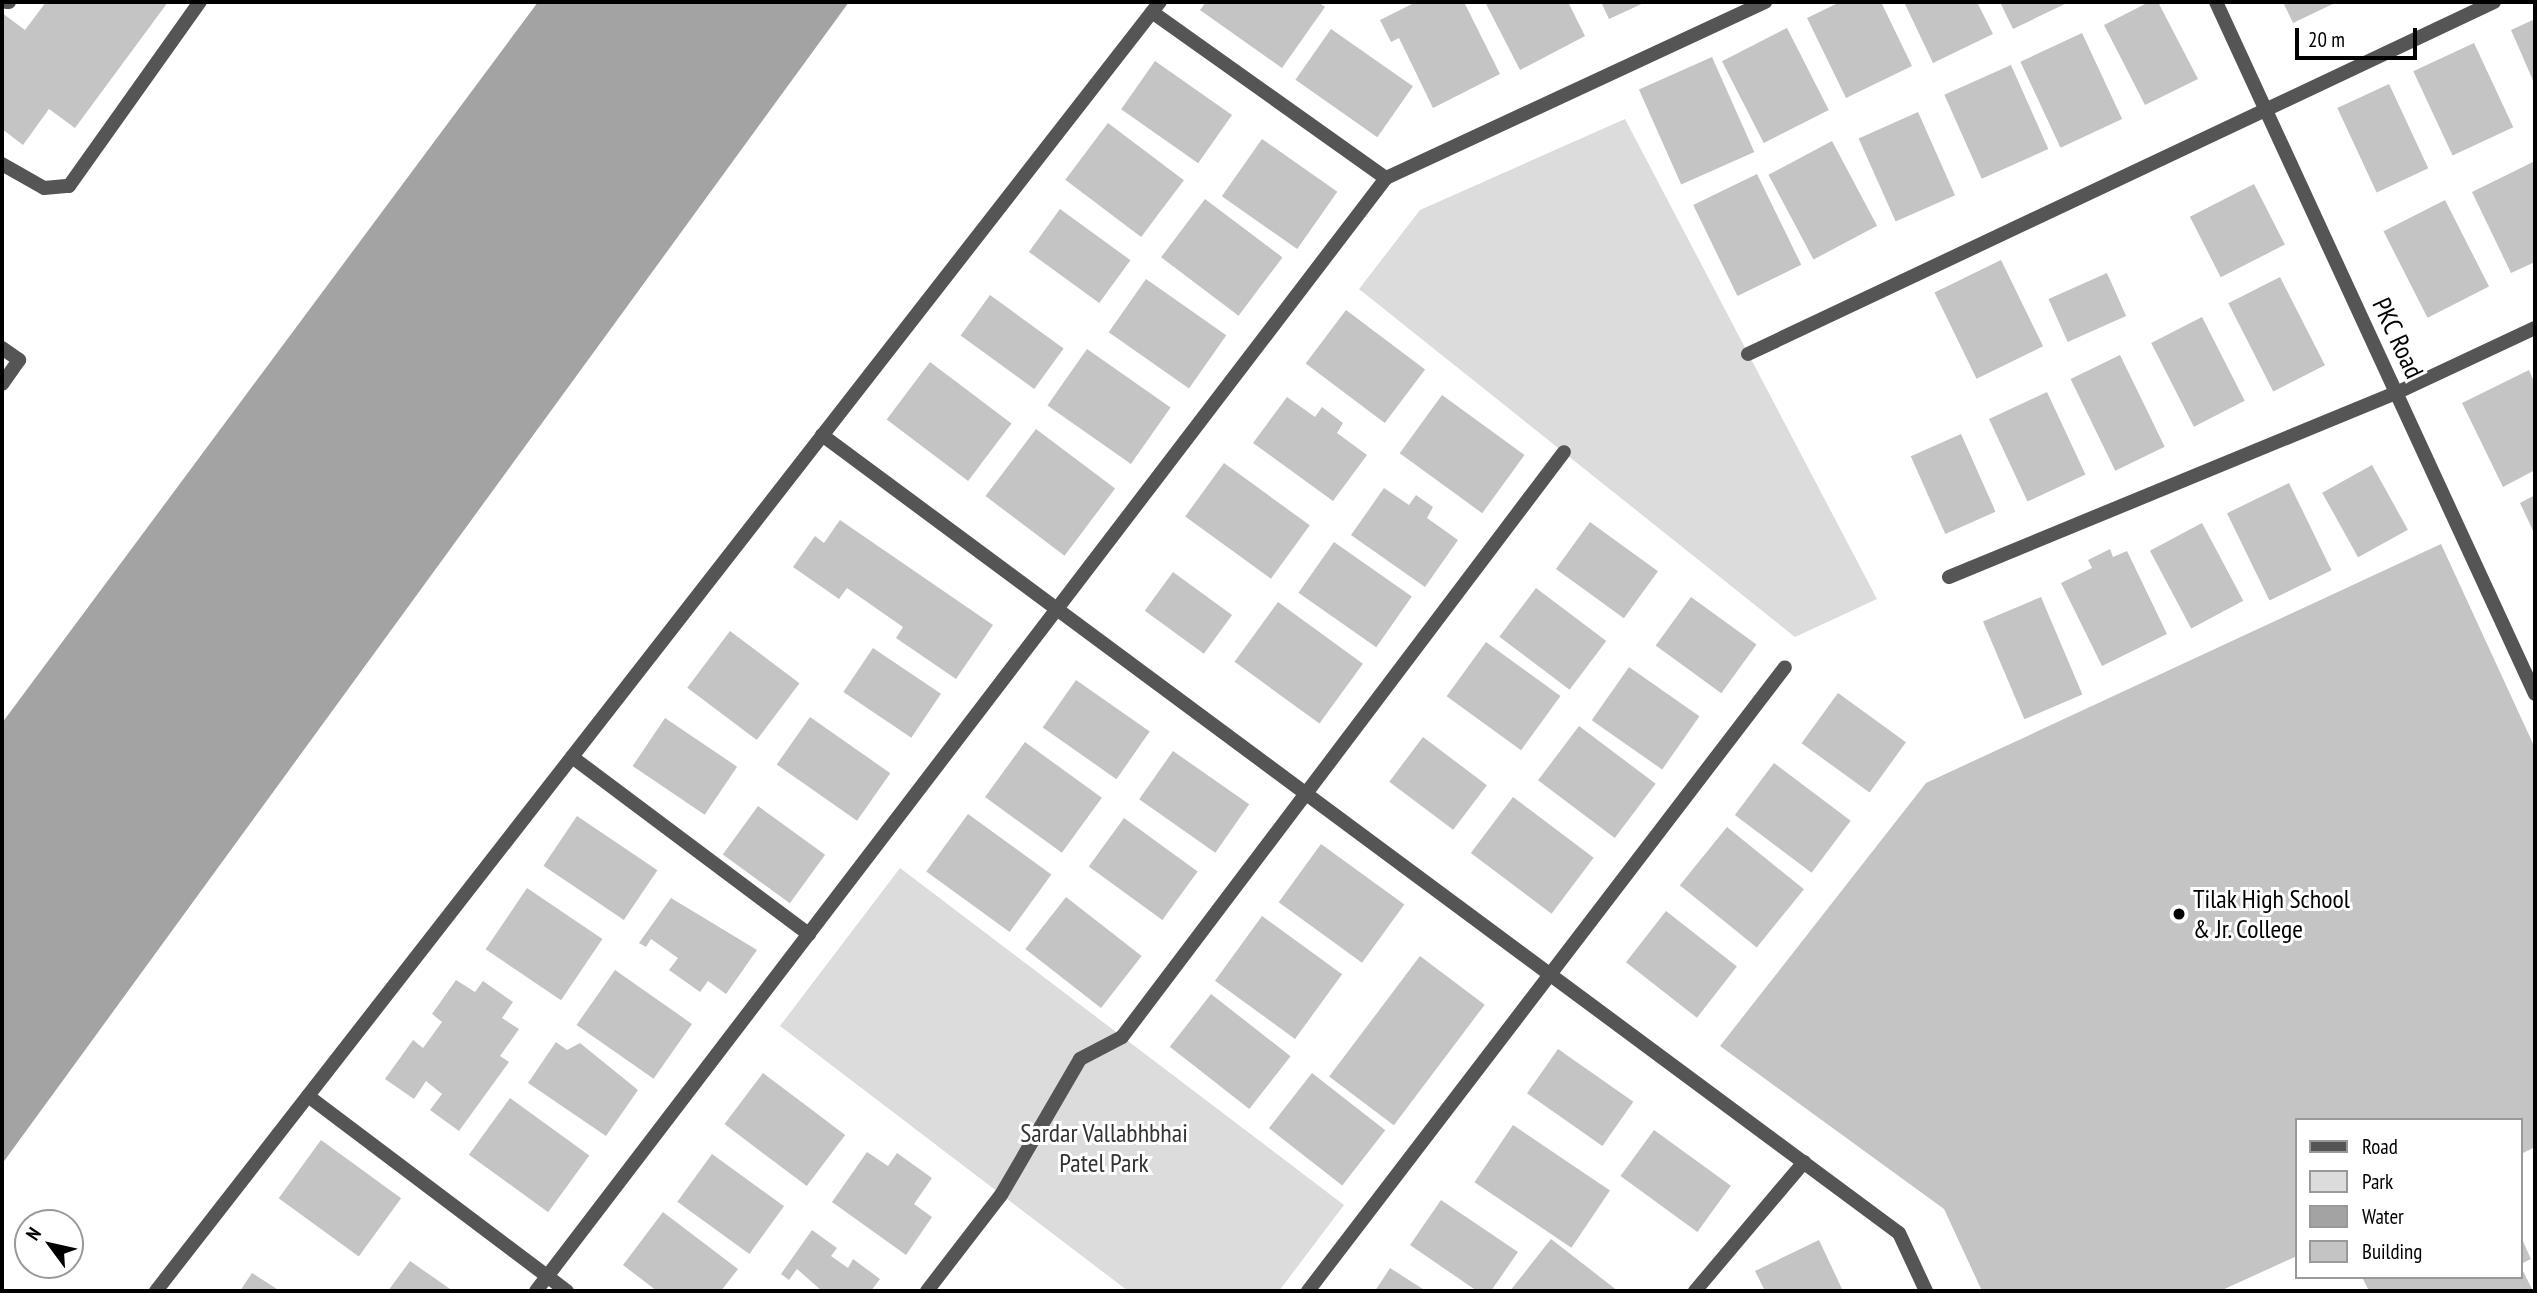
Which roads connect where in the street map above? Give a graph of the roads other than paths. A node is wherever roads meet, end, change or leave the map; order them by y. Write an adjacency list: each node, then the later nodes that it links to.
1 (200, 2): 7 (street)
2 (1765, 2): 8 (street)
3 (2216, 2): 6 (street, PKC Road)
4 (2494, 2): 6 (street)
5 (1156, 7): 8 (street); 14 (street)
6 (2266, 110): 11 (street); 13 (street, PKC Road)
7 (2, 164)
8 (1386, 178): 17 (street)
9 (2535, 328): 13 (street)
10 (2, 348): 12 (street)
11 (1748, 354)
12 (2, 384)
13 (2396, 393): 16 (street); 19 (street, PKC Road)
14 (822, 435): 17 (street); 20 (street)
15 (1564, 452): 21 (street)
16 (1949, 578)
17 (1057, 609): 21 (street); 22 (street)
18 (1785, 667): 23 (street)
19 (2533, 684)
20 (572, 757): 22 (street); 24 (street)
21 (1306, 793): 23 (street); 30 (street)
22 (809, 934): 26 (street)
23 (1551, 975): 25 (street); 31 (street)
24 (308, 1096): 26 (street); 27 (street)
25 (1804, 1162): 32 (street); 33 (street)
26 (547, 1276): 28 (street); 29 (street)
27 (156, 1291)
28 (536, 1291)
29 (567, 1291)
30 (927, 1291)
31 (1308, 1291)
32 (1695, 1291)
33 (1926, 1291)

